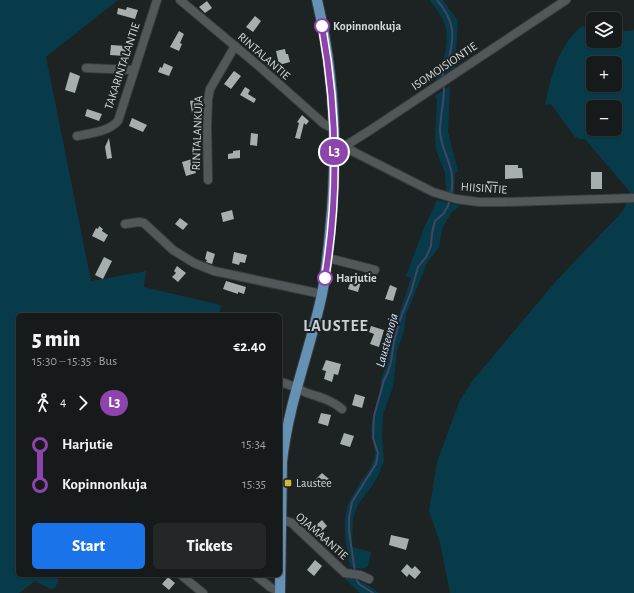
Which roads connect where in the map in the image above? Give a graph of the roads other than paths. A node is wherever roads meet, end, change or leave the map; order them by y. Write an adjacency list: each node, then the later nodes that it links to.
1 (157, 0): 7 (street, TAKARINTALANTIE)
2 (180, 0): 5 (street, RINTALANTIE)
3 (318, 0): 8 (main road)
4 (566, 0): 11 (street, ISOMOISIONTIE)
5 (235, 46): 8 (street, RINTALANTIE); 12 (street, RINTALANKUJA)
6 (86, 68): 7 (street)
7 (133, 70): 9 (street, TAKARINTALANTIE)
8 (334, 129): 10 (main road)
9 (77, 136)
10 (334, 146): 11 (street); 15 (main road)
11 (345, 146): 13 (street, HIISINTIE)
12 (208, 180)
13 (634, 198)
14 (126, 224): 17 (street)
15 (328, 258): 16 (street); 17 (main road)
16 (375, 270)
17 (322, 294): 19 (main road)
18 (282, 383): 19 (street)
19 (296, 387): 20 (street); 21 (main road)
20 (342, 409)
21 (282, 462)
22 (282, 519): 26 (street, OJAMAANTIE)
23 (183, 577): 27 (street)
24 (258, 577): 28 (street)
25 (280, 577): 28 (main road)
26 (369, 579)
27 (203, 593)
28 (280, 593)

